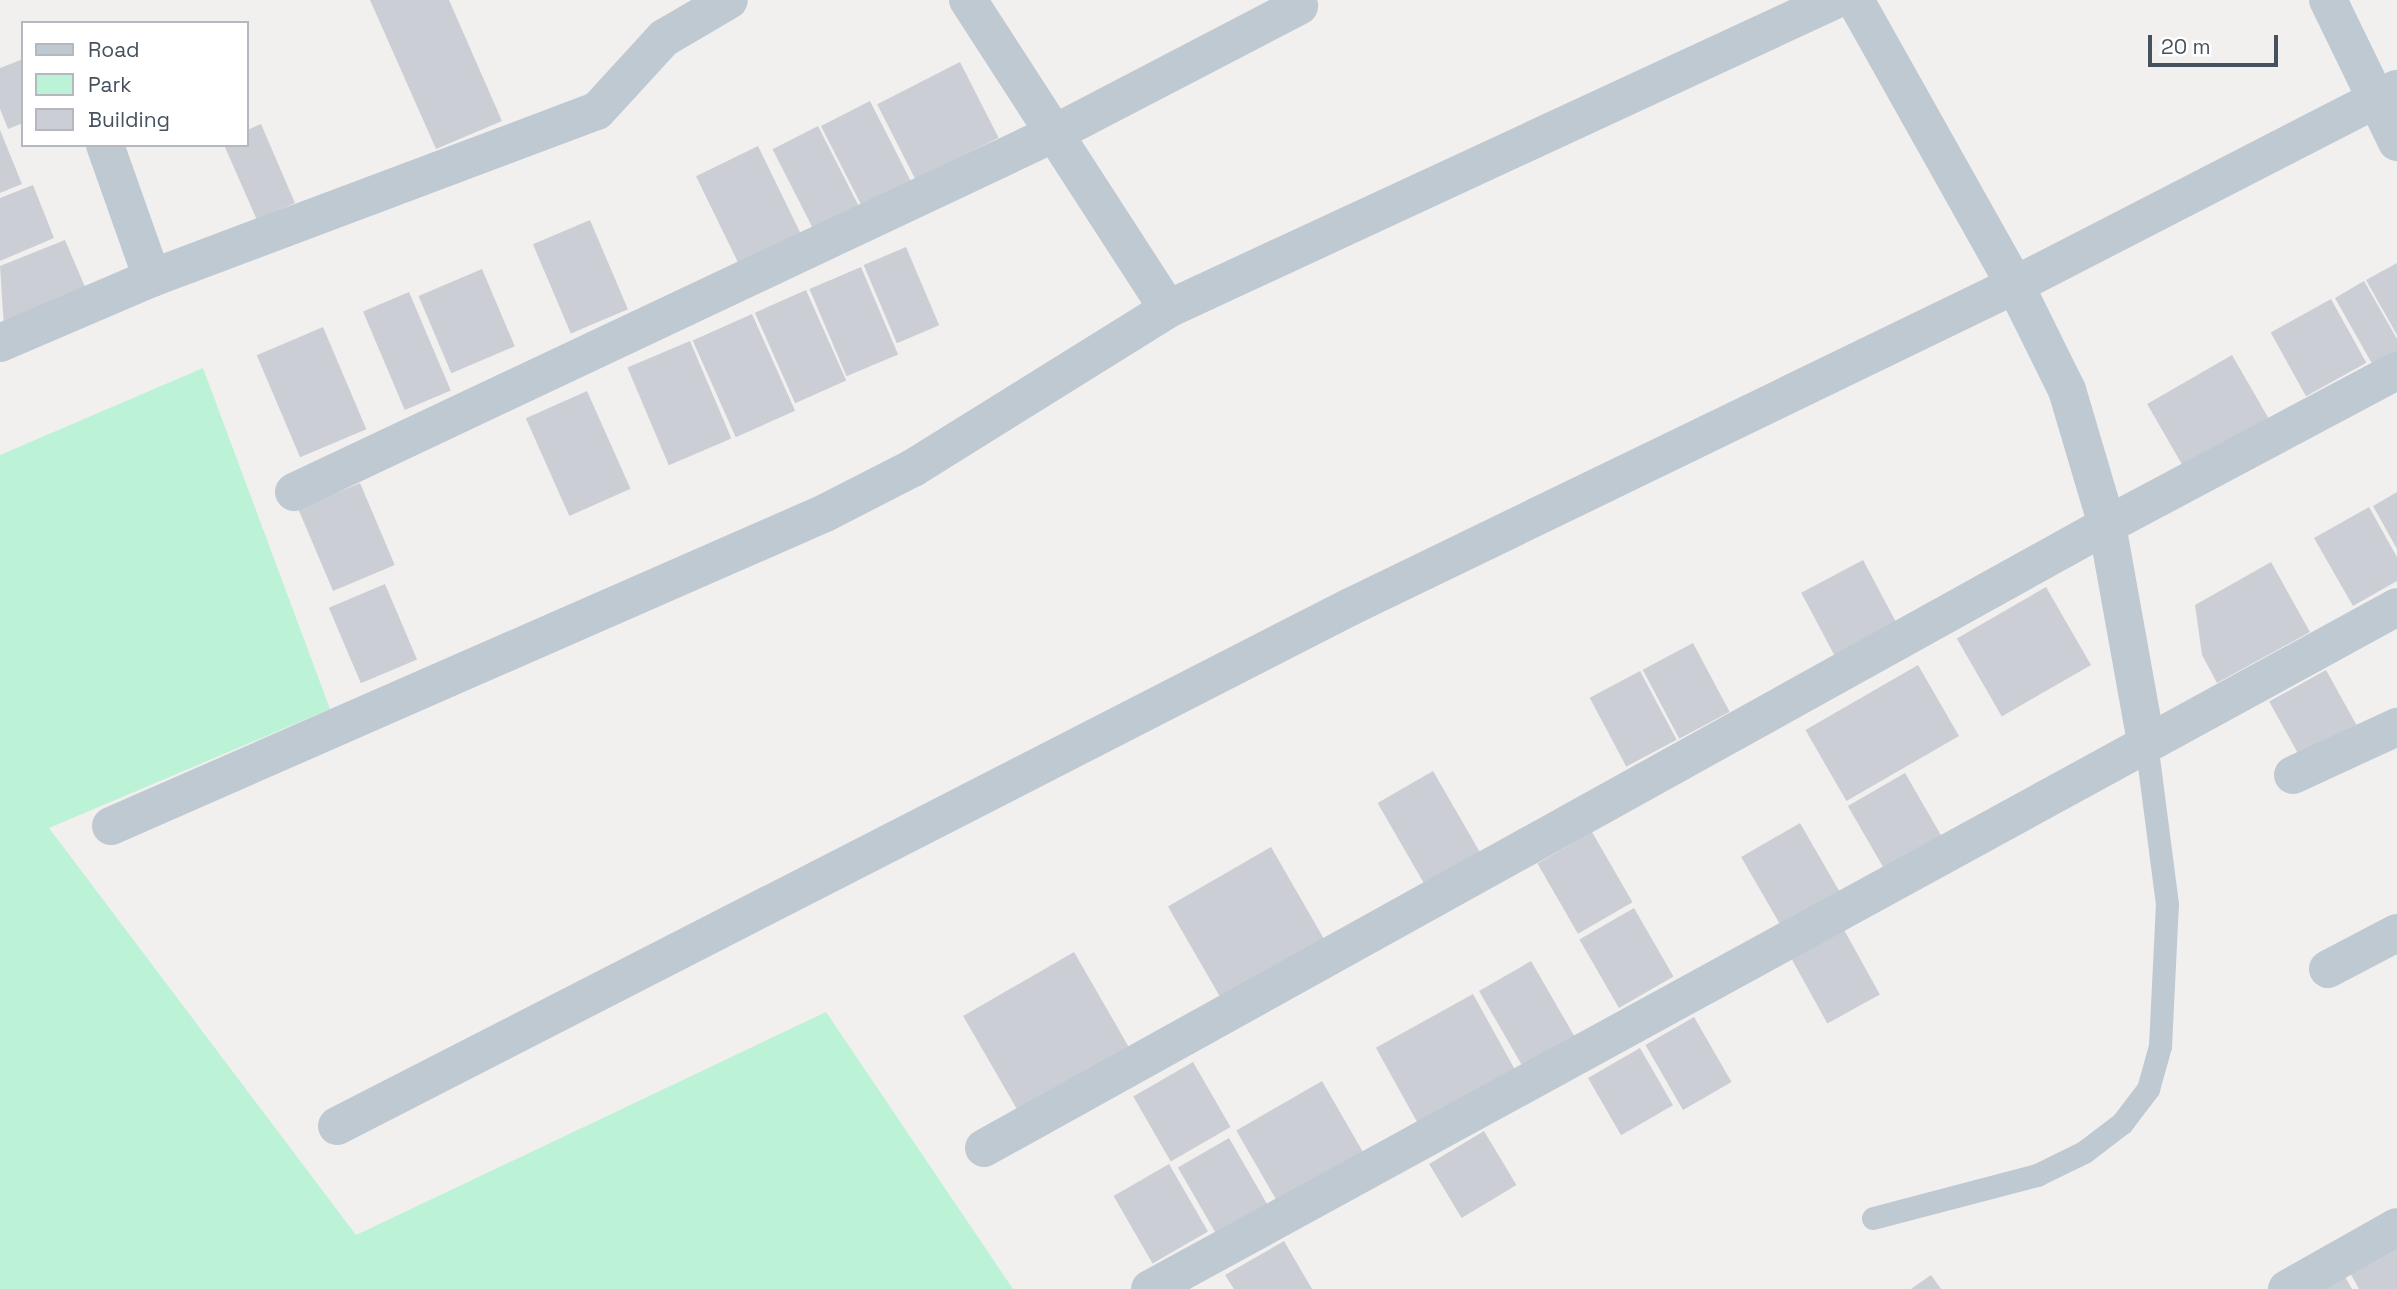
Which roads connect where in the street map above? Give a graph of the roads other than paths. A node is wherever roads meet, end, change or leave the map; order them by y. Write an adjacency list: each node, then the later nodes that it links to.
1 (729, 0): 11 (street)
2 (968, 0): 8 (street)
3 (1835, 0): 13 (street)
4 (1854, 0): 12 (street)
5 (2328, 0): 7 (street)
6 (1299, 6): 8 (street)
7 (2386, 95): 9 (street); 12 (street)
8 (1057, 132): 13 (street); 16 (street)
9 (2397, 142)
10 (106, 147): 11 (street)
11 (152, 278): 14 (street)
12 (2015, 285): 17 (street); 25 (street)
13 (1168, 309): 22 (street)
14 (0, 343)
15 (2397, 371): 17 (street)
16 (294, 492)
17 (2108, 525): 20 (street); 26 (street)
18 (2397, 607): 20 (street)
19 (2397, 727): 21 (street)
20 (2146, 742): 27 (lane); 29 (street)
21 (2293, 775)
22 (111, 826)
23 (2397, 933): 24 (street)
24 (2328, 969)
25 (337, 1126)
26 (984, 1148)
27 (1873, 1218)
28 (2397, 1227): 30 (street)
29 (1150, 1289)
30 (2287, 1289)

